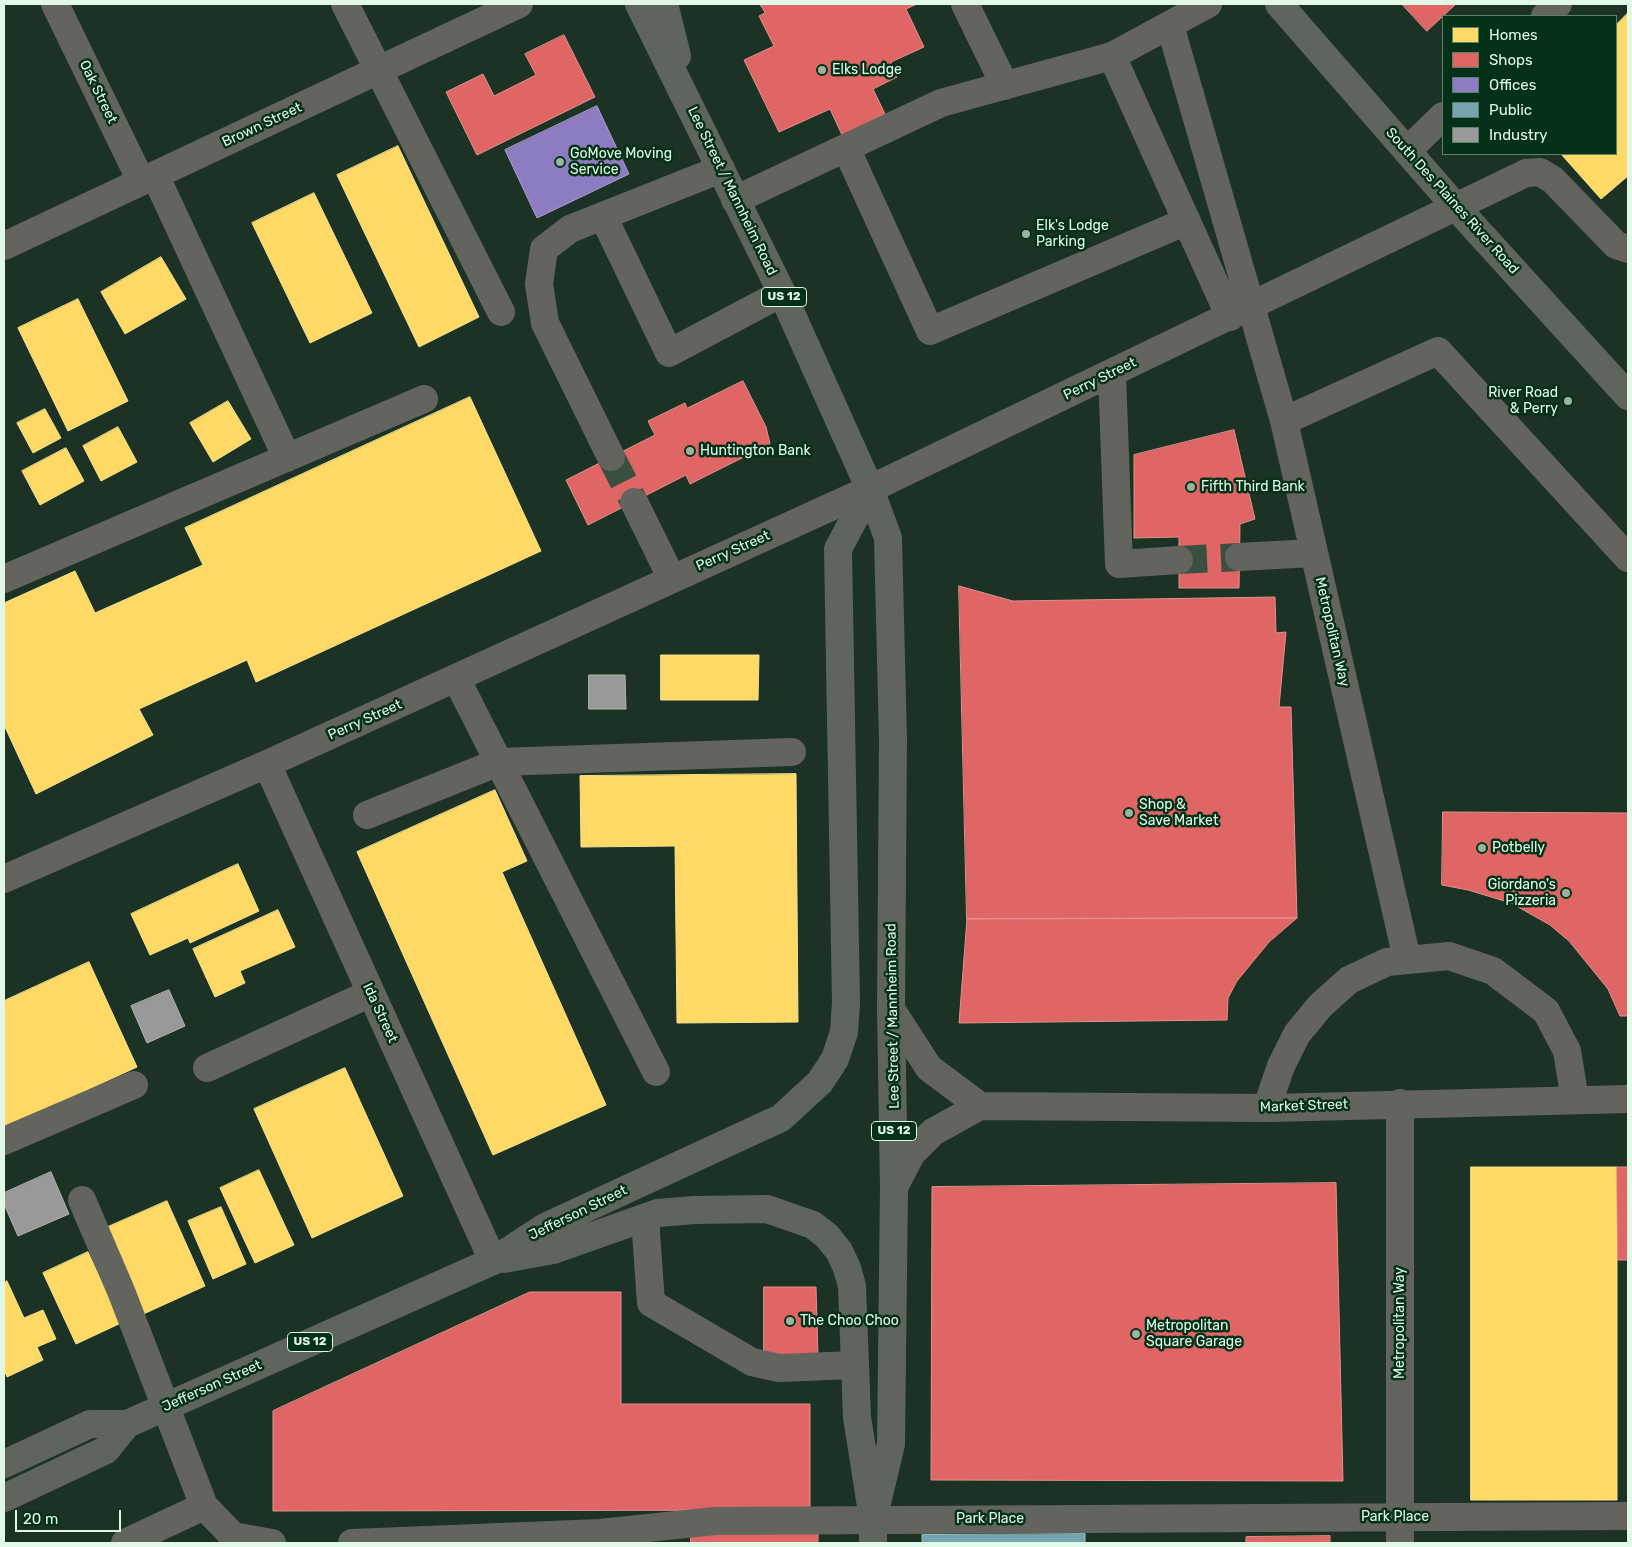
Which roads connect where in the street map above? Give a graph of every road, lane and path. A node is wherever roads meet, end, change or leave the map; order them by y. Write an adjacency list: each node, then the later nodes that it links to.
1 (55, 4): 20 (street, Oak Street)
2 (346, 4): 13 (street)
3 (519, 4): 13 (street, Brown Street)
4 (639, 4): 15 (main road, Lee Street / Mannheim Road / US 12)
5 (664, 4): 15 (main road)
6 (965, 4): 14 (street)
7 (1208, 4): 11 (street)
8 (1279, 4): 18 (main road, South Des Plaines River Road)
9 (1558, 4): 10 (street)
10 (1546, 15)
11 (1170, 25): 12 (street); 29 (street)
12 (1112, 56): 14 (street); 24 (street)
13 (378, 70): 20 (street, Brown Street); 28 (street)
14 (1005, 86): 17 (street)
15 (691, 108): 19 (main road, Lee Street / Mannheim Road / US 12)
16 (1442, 117): 18 (street)
17 (846, 148): 21 (street); 24 (street)
18 (1407, 151): 22 (main road, South Des Plaines River Road)
19 (721, 169): 21 (main road, Lee Street / Mannheim Road / US 12); 23 (street)
20 (148, 178): 25 (street, Brown Street); 35 (street, Oak Street)
21 (735, 200): 27 (main road, Lee Street / Mannheim Road / US 12)
22 (1455, 206): 26 (street, Perry Street); 29 (street, Perry Street); 31 (main road, South Des Plaines River Road)
23 (603, 216): 27 (street); 34 (street)
24 (1187, 221): 29 (street)
25 (4, 246)
26 (1628, 249)
27 (782, 293): 36 (main road, Lee Street / Mannheim Road / US 12)
28 (501, 312)
29 (1241, 312): 30 (street, Perry Street); 33 (street, Metropolitan Way)
30 (1112, 374): 36 (street, Perry Street); 41 (street)
31 (1628, 396)
32 (424, 399): 35 (street)
33 (1284, 421): 38 (street, Metropolitan Way); 40 (street)
34 (611, 457)
35 (287, 458): 42 (street)
36 (870, 489): 43 (street, Perry Street); 52 (main road, Lee Street / Mannheim Road / US 12); 65 (main road, Jefferson Street / US 12)
37 (634, 502): 43 (street)
38 (1314, 553): 39 (street); 50 (street, Metropolitan Way)
39 (1239, 557)
40 (1628, 558)
41 (1179, 560)
42 (4, 579)
43 (672, 579): 44 (street, Perry Street)
44 (456, 678): 46 (street); 47 (street, Perry Street)
45 (792, 752): 46 (street)
46 (499, 762): 48 (street); 54 (street)
47 (267, 764): 49 (street, Perry Street); 51 (street, Ida Street)
48 (367, 815)
49 (4, 879)
50 (1407, 959): 57 (street); 60 (street)
51 (371, 993): 53 (street); 65 (street, Ida Street)
52 (891, 1010): 59 (street); 62 (main road, Lee Street / Mannheim Road / US 12)
53 (207, 1068)
54 (656, 1072)
55 (134, 1085): 61 (street)
56 (1628, 1099): 57 (street, Market Street)
57 (1575, 1100): 58 (street, Market Street)
58 (1400, 1103): 60 (street, Market Street); 73 (street, Metropolitan Way)
59 (980, 1106): 60 (street, Market Street); 62 (street, Market Street)
60 (1270, 1108)
61 (4, 1141)
62 (894, 1187): 74 (main road, Lee Street / Mannheim Road / US 12)
63 (82, 1200): 67 (street)
64 (645, 1218): 65 (main road); 66 (street); 66 (main road)
65 (493, 1261): 67 (main road, Jefferson Street / US 12)
66 (856, 1365): 74 (main road)
67 (166, 1406): 68 (main road, Jefferson Street / US 12); 71 (street)
68 (127, 1424): 69 (main road); 70 (main road, US 12)
69 (4, 1464)
70 (4, 1498)
71 (204, 1506): 76 (street); 77 (street)
72 (1628, 1516): 73 (street, Park Place)
73 (1399, 1530): 74 (street, Park Place)
74 (873, 1532): 75 (street, Park Place)
75 (600, 1538): 78 (street, Park Place)
76 (125, 1543)
77 (272, 1543)
78 (352, 1543)

